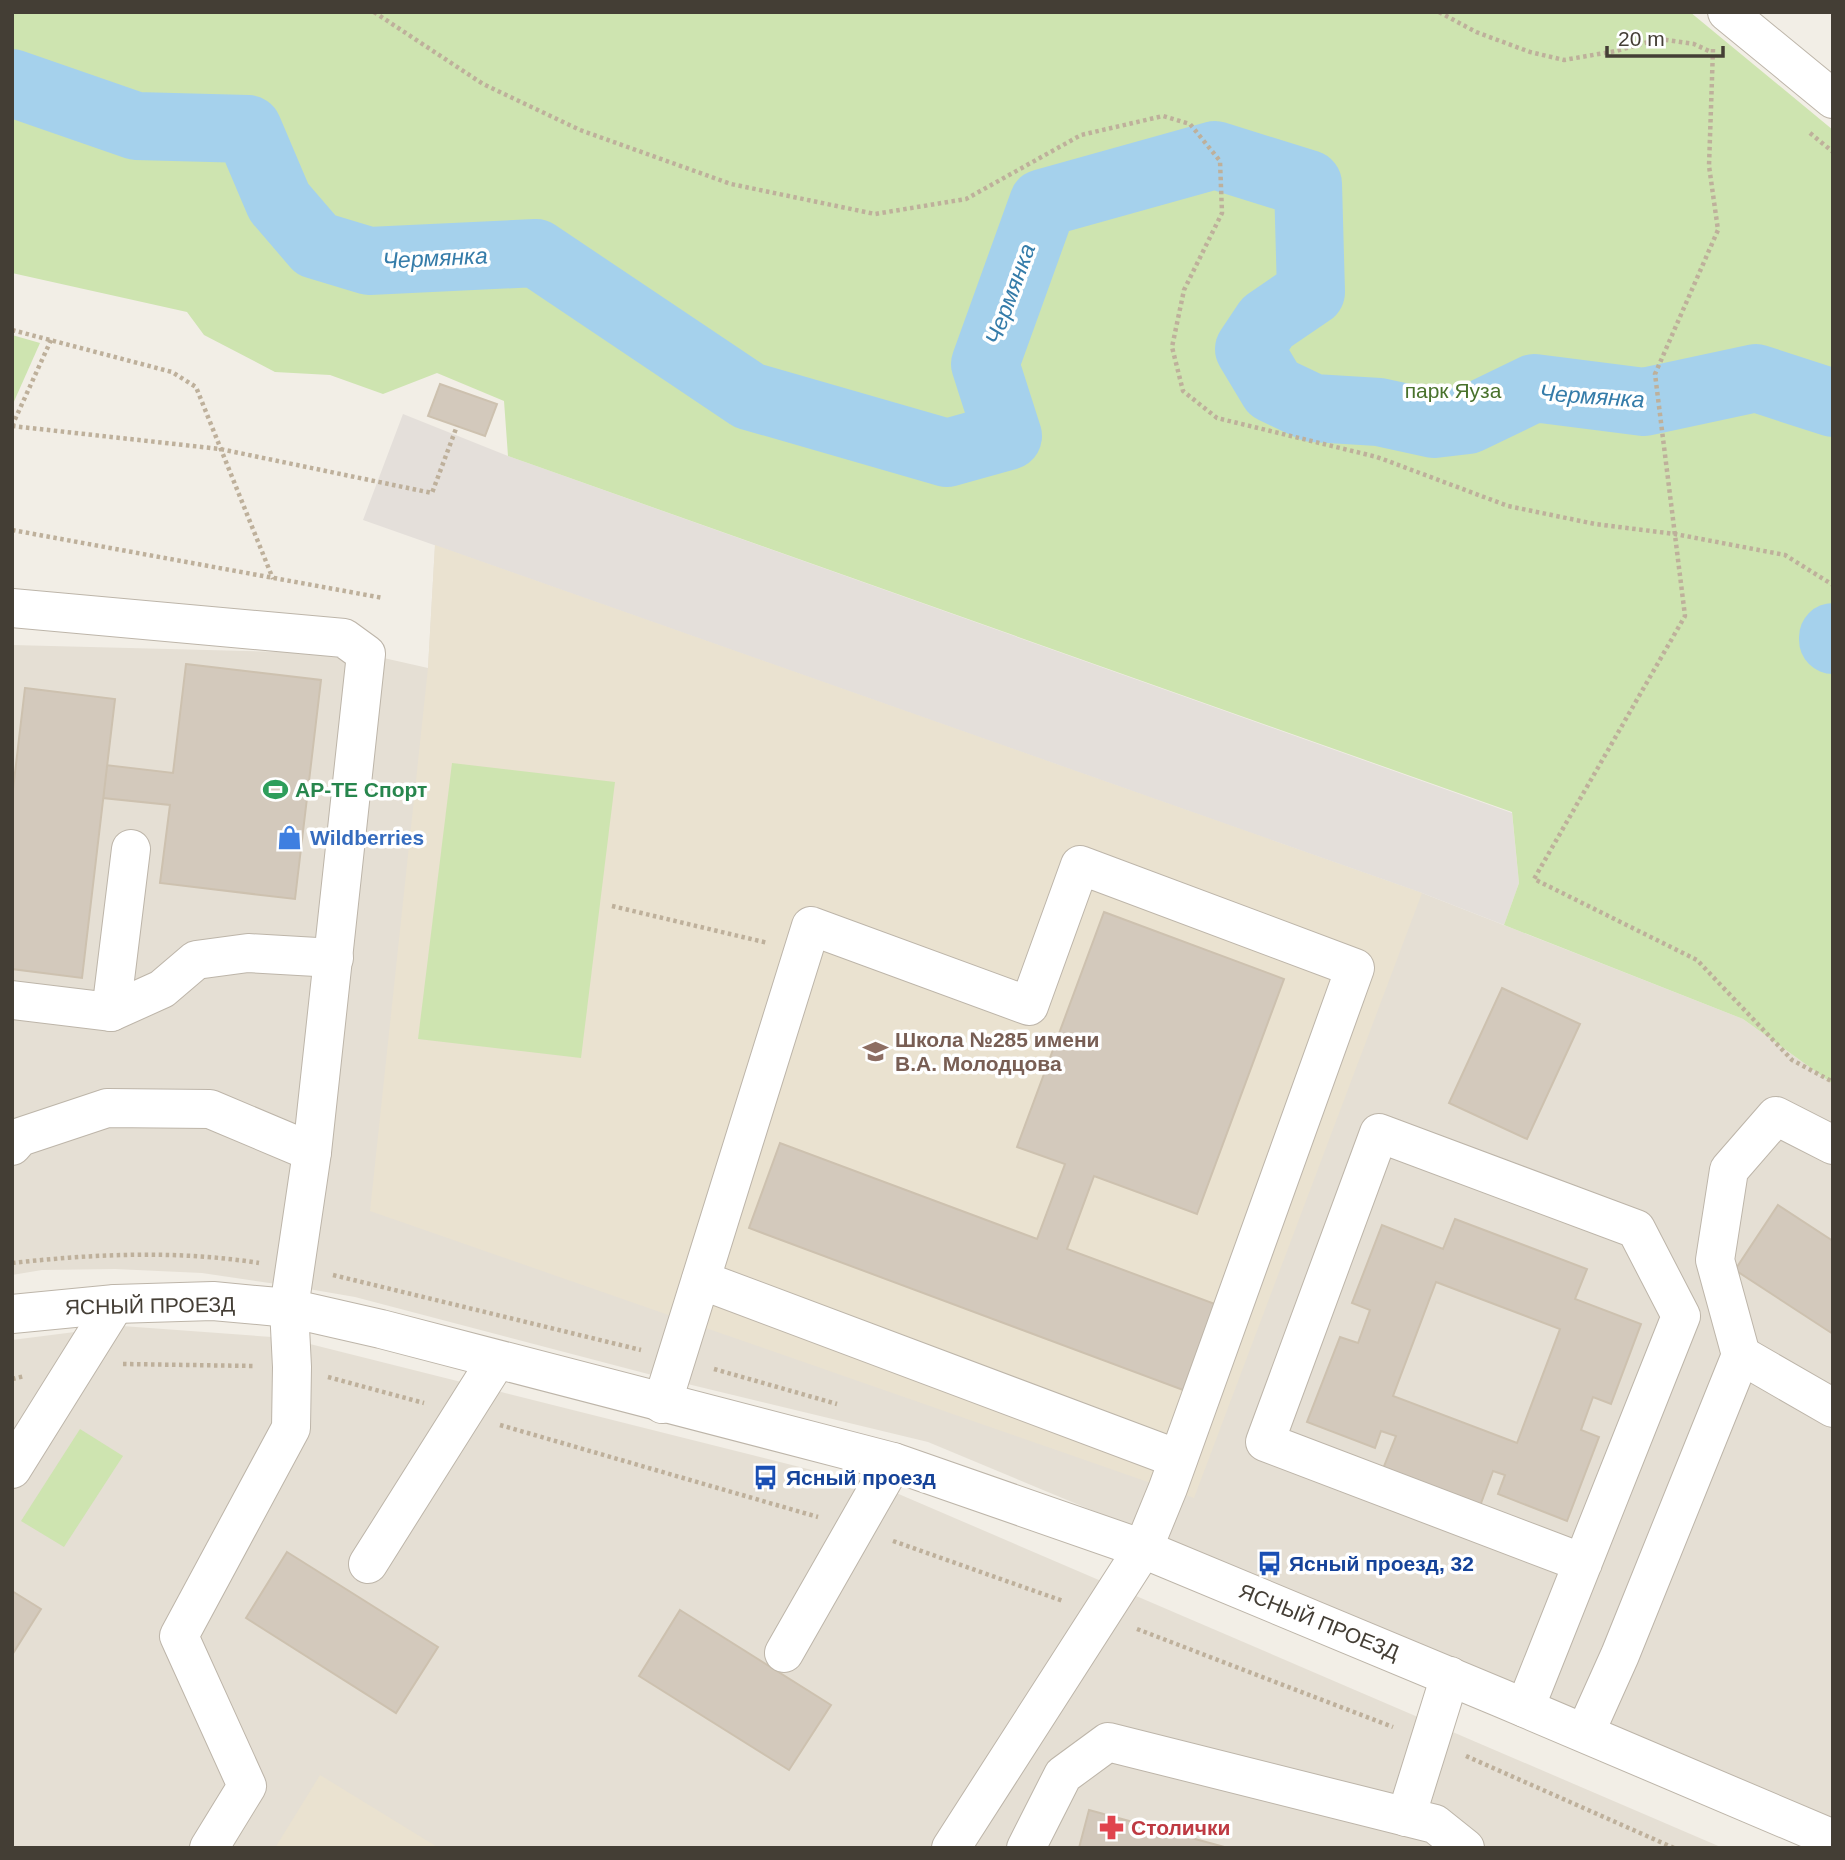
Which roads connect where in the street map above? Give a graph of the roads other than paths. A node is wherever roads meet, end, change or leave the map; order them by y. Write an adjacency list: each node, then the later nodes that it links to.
1 (1728, 14): 2 (street)
2 (1833, 99)
3 (12, 608): 5 (street)
4 (131, 849): 7 (street)
5 (334, 958): 7 (street); 10 (street)
6 (12, 1000): 7 (street)
7 (111, 1012)
8 (1833, 1145): 15 (street)
9 (12, 1146): 10 (street)
10 (312, 1152): 13 (street)
11 (701, 1280): 17 (street); 19 (street); 19 (street)
12 (115, 1304): 13 (street, ЯСНЫЙ ПРОЕЗД); 14 (street, ЯСНЫЙ ПРОЕЗД); 21 (street)
13 (289, 1308): 16 (street, ЯСНЫЙ ПРОЕЗД); 31 (street)
14 (12, 1314)
15 (1741, 1355): 18 (street); 28 (street)
16 (496, 1361): 17 (street, ЯСНЫЙ ПРОЕЗД); 24 (street)
17 (662, 1404): 20 (street, ЯСНЫЙ ПРОЕЗД)
18 (1833, 1408)
19 (1178, 1459): 22 (street)
20 (893, 1462): 22 (street, ЯСНЫЙ ПРОЕЗД); 25 (street)
21 (12, 1469)
22 (1143, 1549): 26 (street, ЯСНЫЙ ПРОЕЗД); 32 (street)
23 (1583, 1563): 23 (street); 27 (street)
24 (368, 1564)
25 (784, 1653)
26 (1450, 1676): 27 (street, ЯСНЫЙ ПРОЕЗД); 29 (street)
27 (1525, 1707): 28 (street, ЯСНЫЙ ПРОЕЗД)
28 (1584, 1733): 30 (street, ЯСНЫЙ ПРОЕЗД)
29 (1406, 1817): 33 (street); 34 (street)
30 (1833, 1839)
31 (209, 1848)
32 (951, 1848)
33 (1026, 1848)
34 (1465, 1848)

